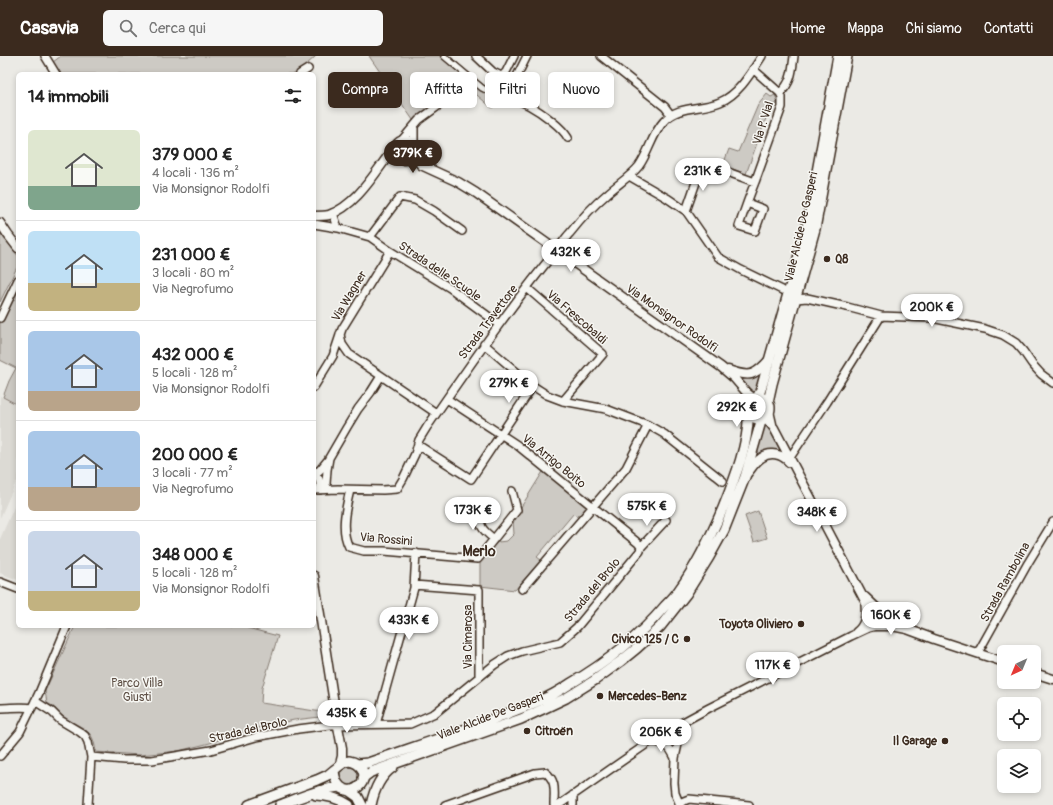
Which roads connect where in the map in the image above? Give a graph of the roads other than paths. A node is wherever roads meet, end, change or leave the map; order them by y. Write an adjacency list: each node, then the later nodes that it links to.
1 (45, 56): 13 (street)
2 (444, 56): 15 (street)
3 (476, 56): 4 (street)
4 (514, 56)
5 (527, 56): 20 (street)
6 (602, 56): 18 (street)
7 (762, 56): 12 (street)
8 (794, 56): 16 (street, Via P. Vial)
9 (838, 56): 55 (main road, Viale Alcide De Gasperi)
10 (847, 56): 47 (main road, Viale Alcide De Gasperi)
11 (308, 69): 14 (street)
12 (753, 69): 16 (street, Via P. Vial); 18 (street)
13 (55, 72)
14 (303, 72)
15 (460, 72)
16 (780, 93): 31 (street, Via P. Vial)
17 (435, 108): 19 (street)
18 (671, 115): 30 (street, Strada Travettore)
19 (414, 126): 21 (street); 22 (street)
20 (568, 138)
21 (402, 140): 22 (street); 23 (street)
22 (414, 144): 24 (street)
23 (395, 147): 25 (street); 26 (street)
24 (415, 154): 25 (street); 27 (street, Via Monsignor Rodolfi)
25 (404, 160): 26 (street, Via Monsignor Rodolfi); 27 (street, Via Monsignor Rodolfi)
26 (384, 161): 34 (street)
27 (427, 168): 43 (street, Via Monsignor Rodolfi)
28 (701, 168): 33 (street)
29 (722, 170): 31 (street)
30 (629, 176): 33 (street); 43 (street, Strada Travettore)
31 (755, 182): 32 (street, Via P. Vial)
32 (747, 203)
33 (686, 211): 46 (street)
34 (333, 213): 35 (street); 38 (street)
35 (316, 216)
36 (0, 223): 41 (street)
37 (316, 224): 38 (street, Strada delle Scuole)
38 (338, 228): 40 (street, Strada delle Scuole)
39 (462, 231): 40 (street)
40 (370, 237): 42 (street, Strada delle Scuole)
41 (16, 245)
42 (390, 251): 50 (street, Strada delle Scuole); 51 (street, Via Wagner)
43 (557, 251): 45 (street, Strada Travettore); 56 (street, Via Monsignor Rodolfi)
44 (16, 284): 49 (street)
45 (527, 288): 50 (street, Strada Travettore); 62 (street, Via Frescobaldi)
46 (782, 290)
47 (796, 299): 48 (street); 64 (main road, Viale Alcide De Gasperi)
48 (881, 316): 59 (street); 70 (street)
49 (0, 318)
50 (499, 324): 52 (street, Strada Travettore)
51 (340, 334): 53 (street); 54 (street, Via Wagner)
52 (484, 344): 60 (street); 61 (street, Strada Travettore)
53 (349, 354): 54 (street); 57 (street)
54 (333, 356): 58 (street, Via Wagner)
55 (770, 359): 56 (street); 63 (main road, Viale Alcide De Gasperi)
56 (721, 367): 63 (street, Via Monsignor Rodolfi)
57 (381, 376): 65 (street); 69 (street)
58 (316, 383)
59 (1053, 383)
60 (533, 386): 62 (street); 67 (street)
61 (447, 399): 65 (street, Strada Travettore); 67 (street, Via Arrigo Boito)
62 (563, 401): 66 (street)
63 (752, 403): 64 (main road); 64 (main road); 114 (main road, Viale Alcide De Gasperi)
64 (766, 412): 70 (street); 73 (main road, Viale Alcide De Gasperi)
65 (436, 414): 68 (street, Strada Travettore)
66 (648, 425): 74 (street); 78 (street)
67 (502, 434): 68 (street); 78 (street, Via Arrigo Boito)
68 (418, 445): 76 (street, Strada Travettore)
69 (329, 458): 71 (street); 75 (street)
70 (791, 462): 73 (street); 90 (street)
71 (316, 473)
72 (316, 476): 75 (street)
73 (745, 477): 115 (main road, Viale Alcide De Gasperi)
74 (724, 480)
75 (321, 490): 76 (street, Strada Travettore)
76 (350, 490): 84 (street, Via Rossini)
77 (512, 491): 82 (street, Via Rossini)
78 (592, 506): 83 (street, Via Arrigo Boito); 89 (street)
79 (480, 510): 82 (street)
80 (666, 520): 83 (street, Strada del Brolo)
81 (1053, 522): 96 (street, Strada Rambolina)
82 (494, 539): 84 (street, Via Rossini)
83 (641, 547): 99 (street, Strada del Brolo)
84 (416, 553): 86 (street)
85 (0, 582): 87 (street)
86 (414, 585): 99 (street, Via Cimarosa); 104 (street)
87 (16, 588)
88 (316, 588): 105 (street)
89 (522, 589)
90 (860, 592): 91 (street); 94 (street)
91 (865, 601): 92 (street); 95 (street)
92 (876, 626): 94 (street); 95 (street)
93 (65, 628): 101 (street)
94 (907, 629): 96 (street)
95 (851, 636): 103 (street)
96 (976, 652): 97 (street)
97 (997, 660)
98 (1041, 675): 100 (street)
99 (479, 676): 104 (street, Strada del Brolo)
100 (1053, 679)
101 (34, 704): 102 (street); 111 (street); 112 (street)
102 (0, 708)
103 (686, 721): 106 (street); 108 (street)
104 (376, 724): 105 (street, Strada del Brolo)
105 (338, 725): 109 (street); 112 (street, Strada del Brolo)
106 (667, 731): 107 (street); 108 (street); 110 (street)
107 (651, 741): 110 (street); 121 (street)
108 (678, 745): 113 (street)
109 (342, 748): 114 (street); 116 (street)
110 (670, 748): 113 (street)
111 (0, 755)
112 (91, 757): 123 (street)
113 (676, 758): 122 (street)
114 (356, 763): 116 (main road, Viale Alcide De Gasperi); 117 (main road)
115 (397, 764): 117 (main road, Viale Alcide De Gasperi); 128 (main road)
116 (337, 767): 118 (main road); 124 (main road, Viale Alcide De Gasperi)
117 (362, 781): 119 (main road, Viale Alcide De Gasperi); 127 (main road)
118 (340, 787): 119 (main road); 120 (main road)
119 (348, 790): 127 (main road)
120 (309, 795): 125 (main road); 126 (main road)
121 (572, 795): 131 (street); 132 (street)
122 (679, 804): 133 (street)
123 (88, 805)
124 (249, 805)
125 (280, 805)
126 (349, 805)
127 (362, 805)
128 (371, 805)
129 (445, 805): 130 (street)
130 (554, 805)
131 (559, 805)
132 (573, 805)
133 (749, 805)

